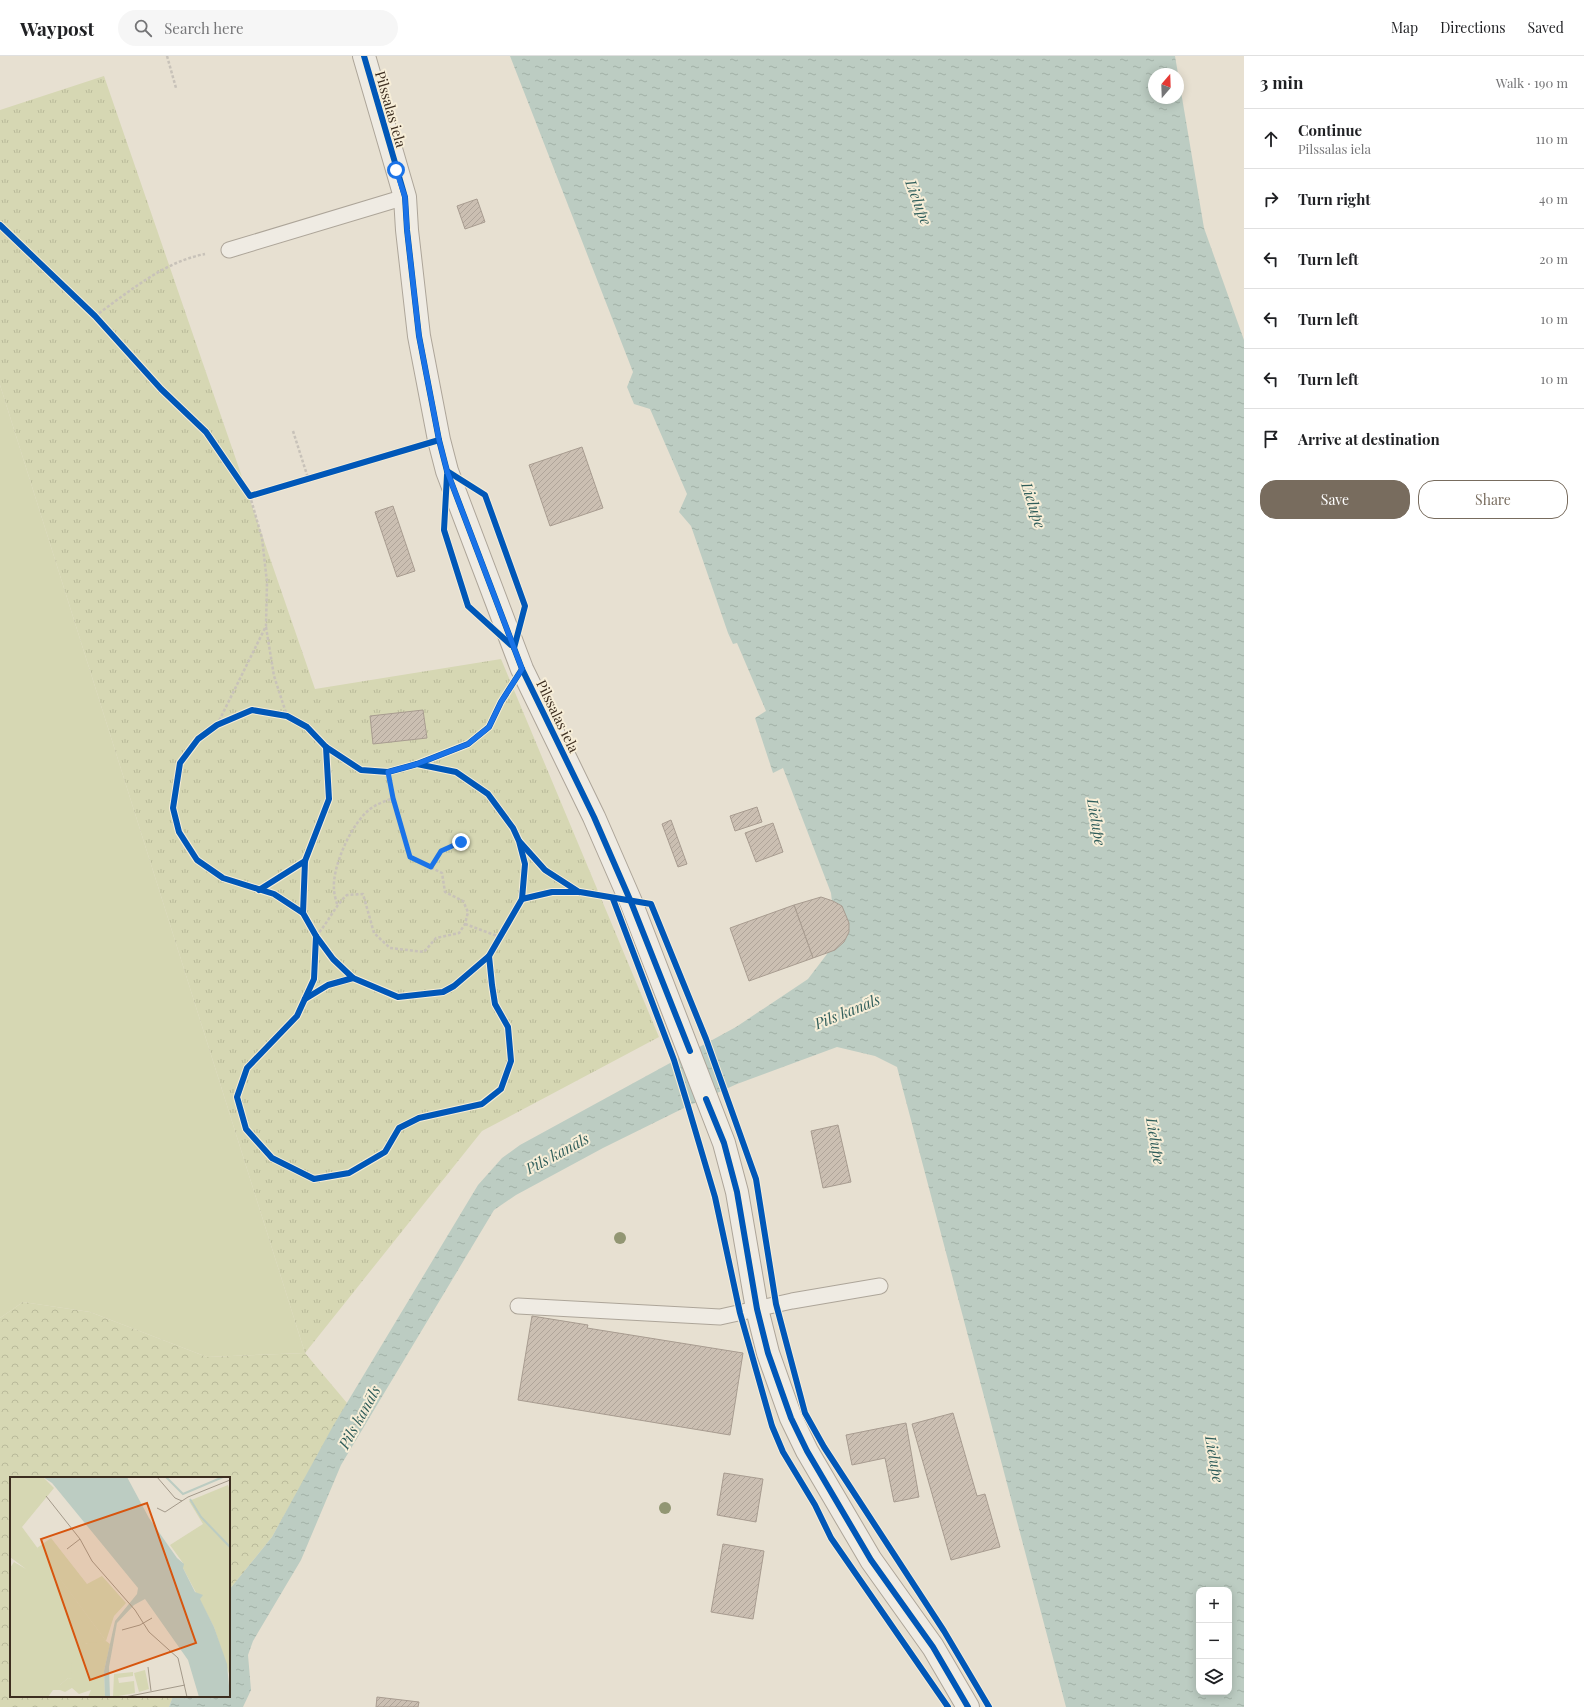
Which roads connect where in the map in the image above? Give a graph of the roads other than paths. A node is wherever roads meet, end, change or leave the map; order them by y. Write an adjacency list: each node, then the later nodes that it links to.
1 (364, 56): 2 (street, Pilssalas iela)
2 (405, 197): 3 (lane); 6 (street, Pilssalas iela)
3 (229, 250)
4 (880, 1286): 6 (lane)
5 (518, 1306): 6 (lane)
6 (757, 1309): 7 (street, Pilssalas iela)
7 (968, 1707)

